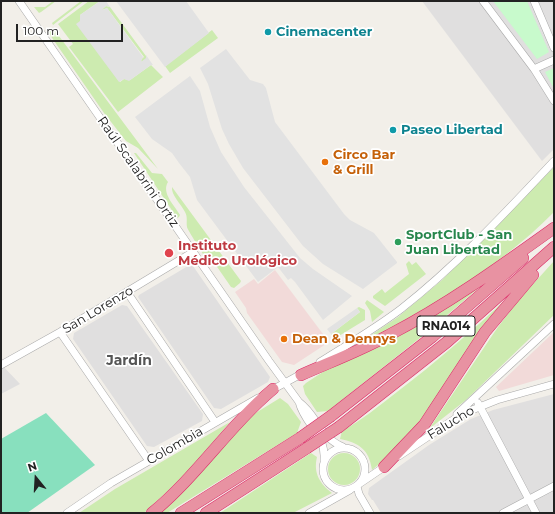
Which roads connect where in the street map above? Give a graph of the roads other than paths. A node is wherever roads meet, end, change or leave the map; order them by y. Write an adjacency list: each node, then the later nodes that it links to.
1 (19, 1): 12 (street, Raúl Scalabrini Ortiz)
2 (483, 1): 6 (street)
3 (534, 1): 4 (street)
4 (554, 48)
5 (554, 60): 6 (street)
6 (534, 69): 7 (street)
7 (554, 101)
8 (554, 161): 17 (street, Colombia)
9 (554, 228): 17 (highway); 35 (highway, RNA014, bridge)
10 (554, 247): 36 (highway, RNA014, bridge)
11 (554, 251): 29 (highway)
12 (193, 252): 13 (street, San Lorenzo); 18 (street, Raúl Scalabrini Ortiz)
13 (127, 292): 15 (street, San Lorenzo); 24 (street)
14 (554, 324): 21 (street)
15 (60, 332): 16 (street, San Lorenzo); 28 (street)
16 (1, 365)
17 (301, 375): 18 (street, Colombia)
18 (286, 383): 20 (street, Colombia); 22 (street, Raúl Scalabrini Ortiz)
19 (554, 384): 23 (street, Falucho)
20 (273, 389): 24 (street, Colombia); 34 (highway)
21 (475, 398): 23 (street); 25 (street)
22 (299, 402): 26 (street, Raúl Scalabrini Ortiz); 27 (street, Raúl Scalabrini Ortiz)
23 (479, 406): 25 (street, Falucho); 32 (street)
24 (216, 422): 28 (street, Colombia)
25 (447, 423): 29 (street, Falucho)
26 (343, 447): 27 (street); 30 (street)
27 (324, 460): 30 (street)
28 (149, 461): 33 (street, Colombia)
29 (384, 467): 30 (street, Falucho)
30 (357, 486): 37 (street, Falucho); 38 (street)
31 (554, 486): 32 (street)
32 (529, 500): 39 (street); 40 (street)
33 (67, 513)
34 (152, 513)
35 (181, 513)
36 (206, 513)
37 (309, 513)
38 (370, 513)
39 (503, 513)
40 (536, 513)

